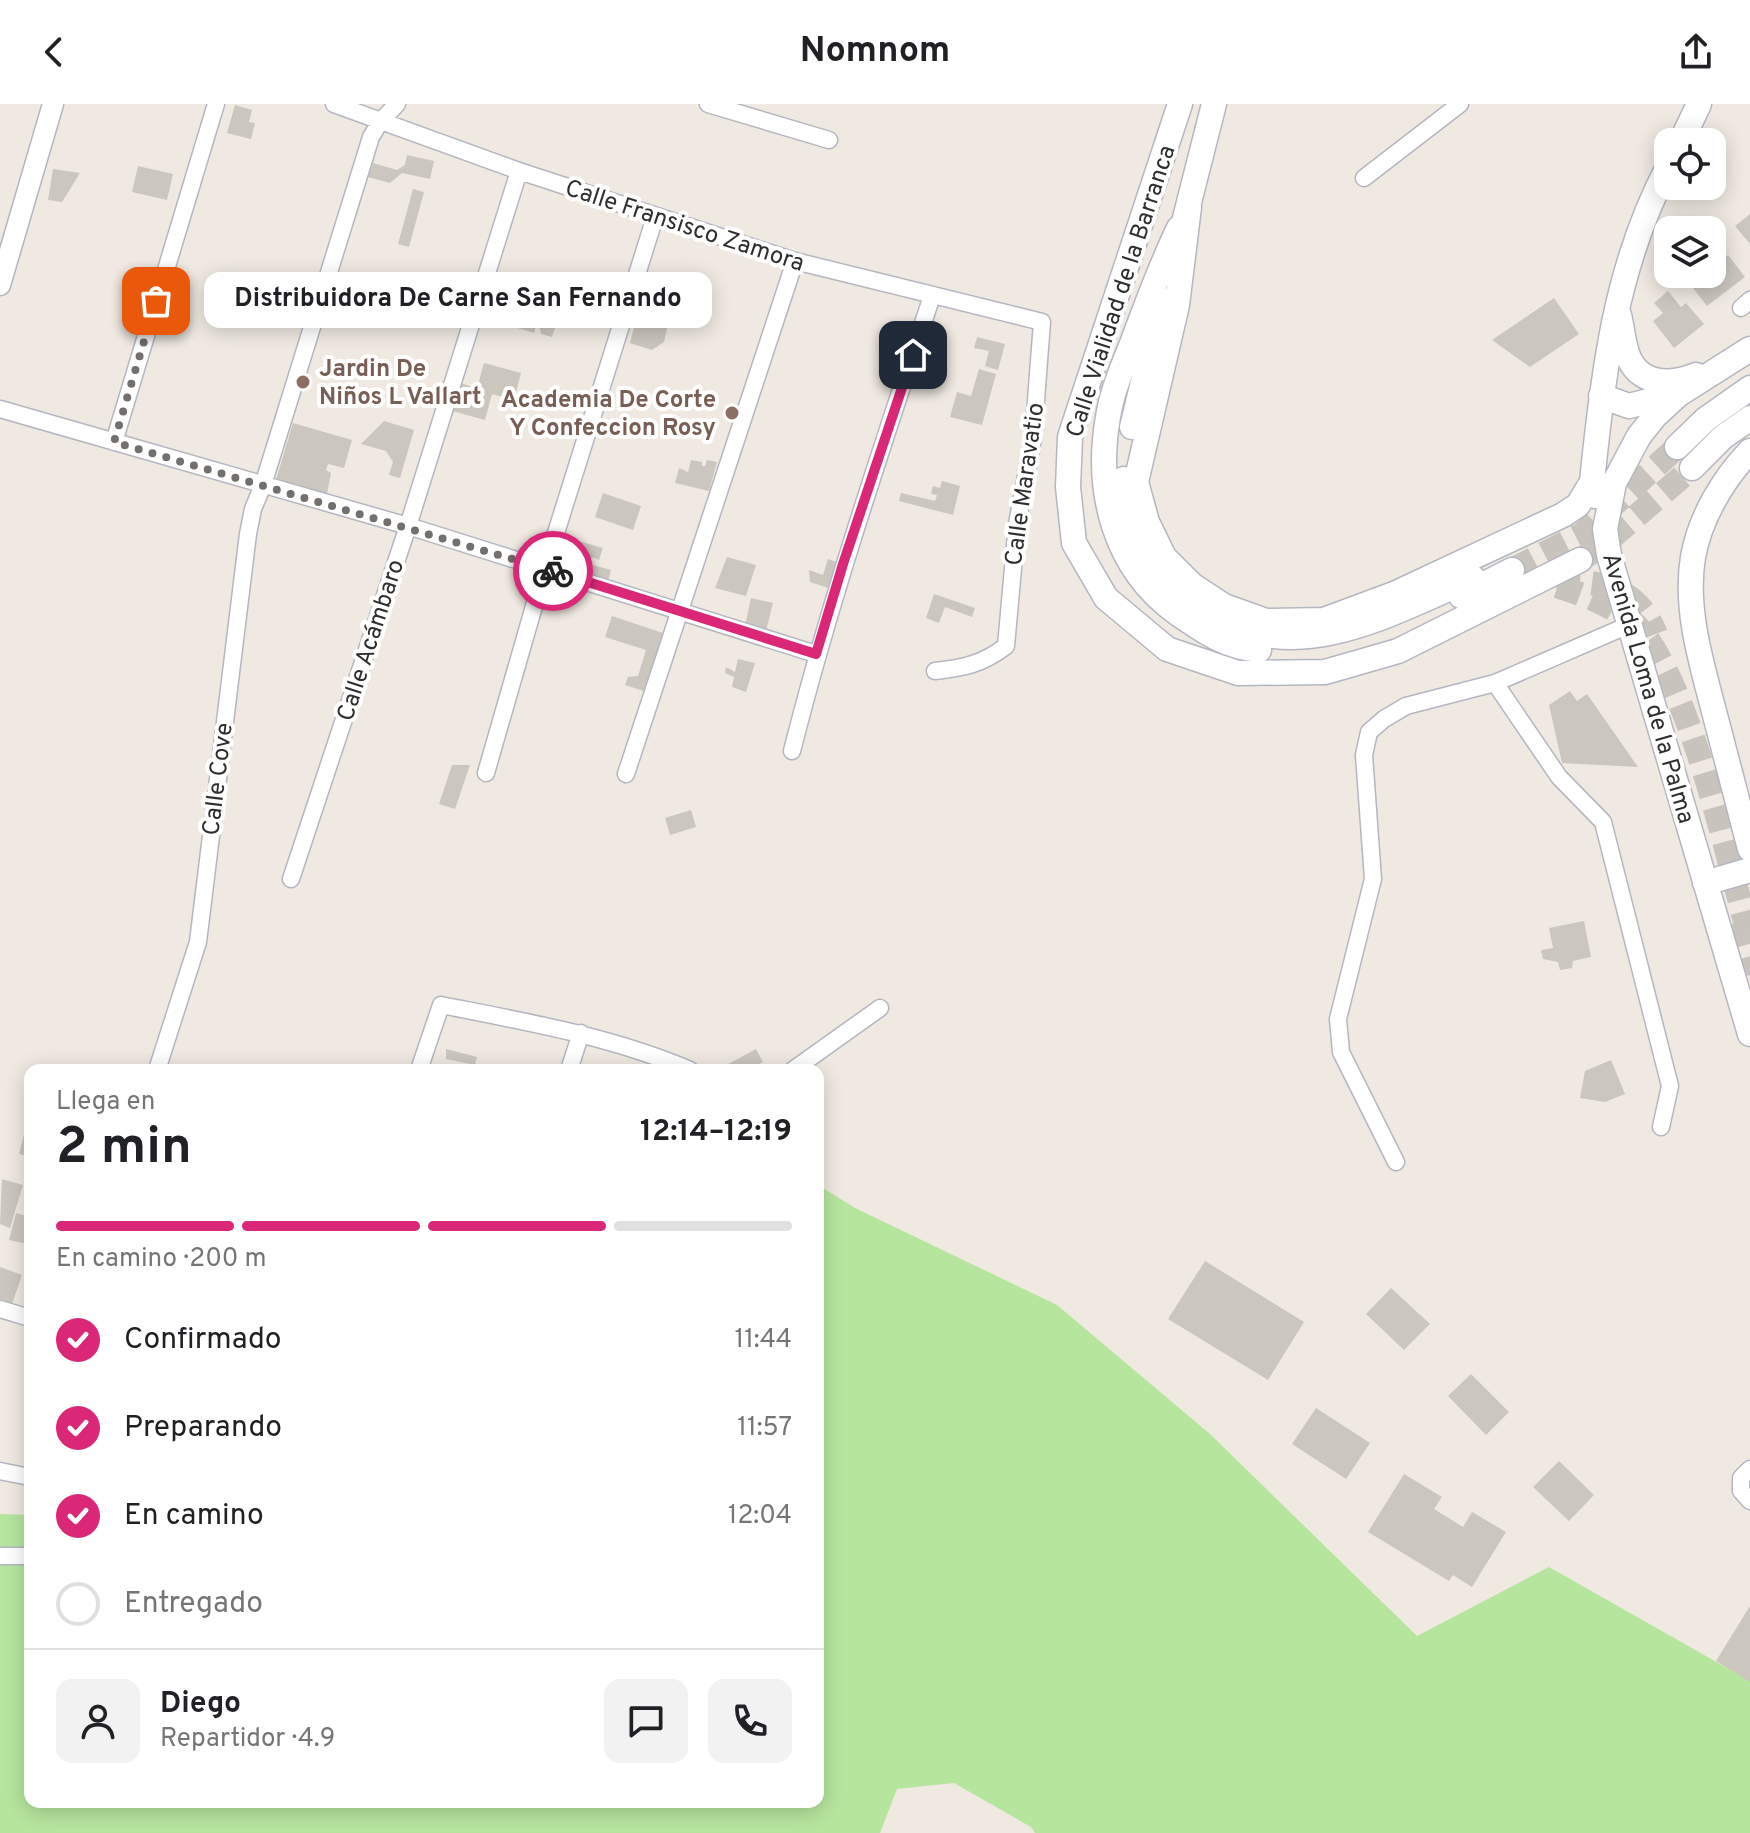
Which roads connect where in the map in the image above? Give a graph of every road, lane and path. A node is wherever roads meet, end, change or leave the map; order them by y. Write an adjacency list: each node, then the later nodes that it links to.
1 (53, 104): 19 (street)
2 (216, 104): 30 (street)
3 (334, 104): 10 (street, Calle Fransisco Zamora)
4 (397, 104): 10 (street)
5 (708, 104): 12 (street)
6 (1180, 104): 41 (main road, Calle Vialidad de la Barranca)
7 (1214, 104): 16 (main road, Calle Vialidad de la Barranca)
8 (1460, 104): 14 (street)
9 (1699, 104): 11 (main road)
10 (380, 122): 13 (street, Calle Fransisco Zamora); 35 (street, Calle Cove)
11 (1688, 128)
12 (829, 140)
13 (519, 171): 17 (street, Calle Fransisco Zamora); 36 (street, Calle Acámbaro)
14 (1364, 178)
15 (1654, 196): 21 (main road)
16 (1189, 207): 34 (main road); 40 (main road); 41 (main road)
17 (655, 217): 18 (street, Calle Fransisco Zamora); 39 (street)
18 (795, 261): 20 (street, Calle Fransisco Zamora); 43 (street)
19 (0, 285)
20 (932, 296): 22 (street, Calle Fransisco Zamora); 45 (street)
21 (1617, 305): 24 (main road); 27 (main road)
22 (1042, 322): 46 (street, Calle Maravatio)
23 (1750, 349): 24 (main road, Avenida Loma de la Palma)
24 (1725, 364): 26 (main road, Avenida Loma de la Palma)
25 (1750, 388): 31 (main road)
26 (1679, 394): 27 (main road); 37 (main road, Avenida Loma de la Palma)
27 (1601, 396): 34 (main road)
28 (0, 409): 30 (street)
29 (1750, 418): 33 (main road)
30 (114, 442): 35 (street)
31 (1677, 447)
32 (1750, 451): 51 (main road)
33 (1692, 468)
34 (1592, 482): 37 (main road)
35 (263, 485): 36 (street); 58 (street, Calle Cove)
36 (408, 526): 39 (street); 53 (street, Calle Acámbaro)
37 (1605, 529): 44 (main road, Avenida Loma de la Palma)
38 (1580, 560): 41 (main road)
39 (545, 568): 43 (street); 49 (street)
40 (1473, 578)
41 (1514, 581): 42 (main road)
42 (1554, 583)
43 (682, 611): 45 (street); 50 (street)
44 (1631, 624): 47 (street); 54 (main road, Avenida Loma de la Palma)
45 (816, 654): 48 (street)
46 (935, 671)
47 (1495, 683): 63 (street); 64 (street)
48 (792, 751)
49 (486, 773)
50 (626, 774)
51 (1750, 849)
52 (1750, 870): 54 (main road)
53 (291, 879)
54 (1705, 883): 57 (main road, Avenida Loma de la Palma)
55 (880, 1008): 62 (street)
56 (581, 1033): 59 (street); 60 (street); 61 (street)
57 (1750, 1034)
58 (159, 1064)
59 (421, 1064)
60 (571, 1064)
61 (676, 1064)
62 (801, 1064)
63 (1661, 1127)
64 (1396, 1162)
65 (0, 1309): 66 (street)
66 (24, 1316)
67 (1750, 1469): 70 (street)
68 (0, 1471): 69 (street)
69 (24, 1476)
70 (1750, 1501)
71 (0, 1556): 72 (street)
72 (24, 1556)

